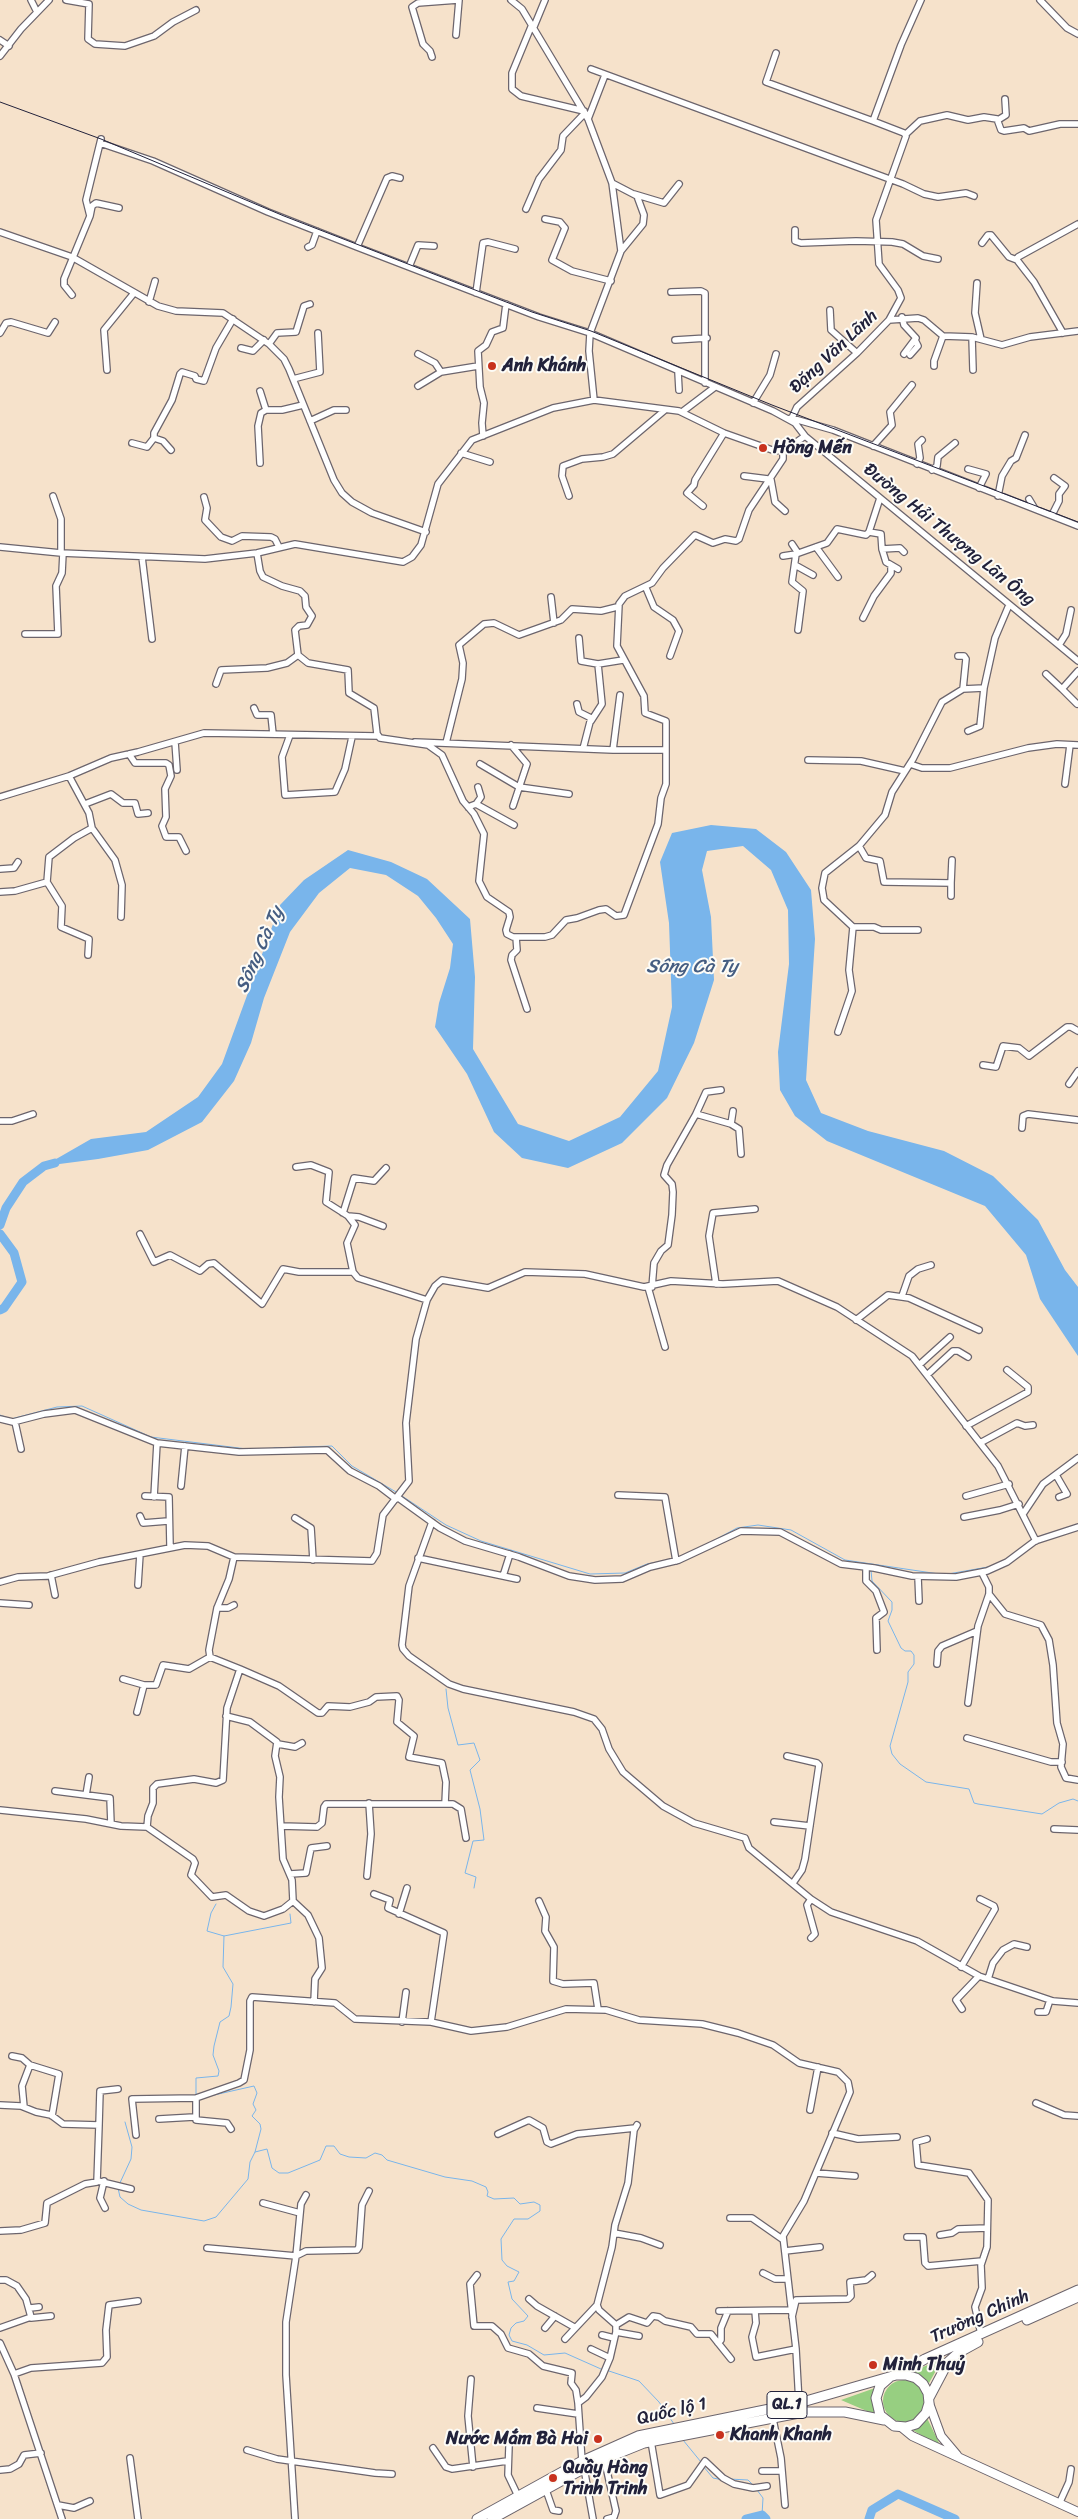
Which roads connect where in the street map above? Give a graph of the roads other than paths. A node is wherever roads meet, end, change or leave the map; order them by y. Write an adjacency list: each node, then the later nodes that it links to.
1 (31, 0): 10 (street)
2 (50, 0): 10 (street)
3 (66, 0): 9 (street)
4 (459, 0): 13 (street); 18 (street)
5 (510, 0): 11 (street)
6 (544, 0): 11 (street)
7 (921, 0): 24 (street)
8 (1040, 0): 12 (street)
9 (196, 10)
10 (37, 12): 15 (street)
11 (532, 28): 22 (street); 22 (street)
12 (1078, 34)
13 (456, 35)
14 (0, 40): 15 (street)
15 (9, 46): 17 (street)
16 (776, 53): 24 (street)
17 (0, 56)
18 (432, 57)
19 (591, 69): 20 (street)
20 (604, 75): 22 (street); 28 (street)
21 (1005, 99): 23 (street)
22 (586, 115): 29 (street); 34 (street)
23 (998, 120): 25 (street); 26 (street)
24 (873, 121): 26 (street)
25 (1078, 124)
26 (906, 134): 28 (street)
27 (400, 178): 45 (street)
28 (891, 180): 32 (street); 41 (street)
29 (612, 183): 31 (street); 47 (street)
30 (679, 184): 31 (street)
31 (632, 193): 47 (street)
32 (974, 196)
33 (119, 208): 35 (street)
34 (526, 210)
35 (90, 216): 39 (street); 48 (street)
36 (545, 219): 53 (street)
37 (1077, 227): 50 (street)
38 (795, 230): 41 (street)
39 (317, 231): 44 (street); 45 (street)
40 (0, 232): 48 (street)
41 (879, 241): 49 (street); 65 (street)
42 (982, 243): 50 (street)
43 (434, 246): 51 (street)
44 (308, 247)
45 (357, 247): 51 (street)
46 (515, 249): 57 (street)
47 (621, 251): 53 (street)
48 (72, 256): 56 (street); 58 (street)
49 (938, 259)
50 (1017, 260): 71 (street)
51 (409, 267): 57 (street)
52 (156, 281): 59 (street)
53 (611, 281): 70 (street)
54 (977, 283): 75 (street)
55 (671, 292): 74 (street)
56 (134, 293): 59 (street); 85 (street)
57 (476, 293): 61 (street)
58 (72, 295)
59 (148, 302): 64 (street)
60 (310, 304): 77 (street)
61 (506, 304): 70 (street); 83 (street)
62 (830, 310): 79 (street)
63 (902, 317): 65 (street, Đặng Văn Lãnh); 72 (street, Đặng Văn Lãnh); 82 (street)
64 (233, 319): 77 (street); 109 (street)
65 (889, 320): 79 (street, Đặng Văn Lãnh)
66 (54, 322): 68 (street)
67 (1078, 331): 71 (street)
68 (0, 333)
69 (318, 333): 89 (street)
70 (590, 333): 88 (street); 96 (street)
71 (1062, 333): 75 (street)
72 (943, 336): 73 (street); 84 (street)
73 (972, 337): 75 (street); 86 (street)
74 (707, 338): 76 (street); 90 (street)
75 (981, 339)
76 (675, 340)
77 (266, 342): 78 (street); 89 (street)
78 (241, 348)
79 (857, 353): 103 (street, Đặng Văn Lãnh)
80 (418, 354): 87 (street)
81 (776, 354): 97 (street)
82 (907, 355)
83 (478, 366): 87 (street); 107 (street)
84 (934, 366)
85 (107, 370)
86 (973, 370)
87 (441, 372): 92 (street)
88 (678, 372): 90 (street); 94 (street)
89 (293, 379): 98 (street)
90 (705, 383): 93 (street)
91 (912, 385): 113 (street)
92 (418, 386)
93 (715, 387): 97 (street); 102 (street)
94 (679, 390)
95 (260, 391): 99 (street)
96 (594, 400): 101 (street); 107 (street)
97 (753, 403): 103 (street)
98 (303, 405): 99 (street); 104 (street)
99 (266, 410): 118 (street)
100 (346, 410): 104 (street)
101 (665, 410): 102 (street); 127 (street)
102 (682, 412): 105 (street)
103 (791, 419): 108 (street, Đường Hải Thượng Lãn Ông); 113 (street)
104 (310, 420): 137 (street)
105 (724, 433): 115 (street); 132 (street)
106 (1024, 435): 128 (street)
107 (484, 436): 116 (street)
108 (806, 436): 115 (street); 130 (street, Đường Hải Thượng Lãn Ông)
109 (154, 438): 111 (street); 114 (street)
110 (922, 440): 119 (street)
111 (132, 443)
112 (955, 444): 121 (street)
113 (873, 446): 119 (street)
114 (171, 450)
115 (783, 450): 124 (street)
116 (461, 453): 117 (street); 137 (street)
117 (490, 462)
118 (260, 463)
119 (917, 464): 121 (street)
120 (968, 469): 125 (street)
121 (932, 470): 125 (street)
122 (744, 476): 124 (street)
123 (1054, 478): 135 (street)
124 (769, 479): 134 (street); 155 (street)
125 (978, 488): 128 (street)
126 (54, 496): 145 (street)
127 (569, 496)
128 (998, 496): 133 (street)
129 (204, 497): 141 (street)
130 (880, 498): 138 (street); 157 (street, Đường Hải Thượng Lãn Ông)
131 (1029, 499): 133 (street)
132 (703, 506)
133 (1035, 509): 135 (street)
134 (785, 510)
135 (1052, 516): 136 (street)
136 (1078, 526)
137 (426, 532): 141 (street)
138 (868, 532): 142 (street); 143 (street)
139 (792, 544): 147 (street)
140 (0, 547): 145 (street)
141 (279, 547): 146 (street)
142 (816, 547): 147 (street); 154 (street)
143 (882, 548): 144 (street); 151 (street)
144 (904, 552)
145 (62, 553): 149 (street); 163 (street)
146 (257, 553): 149 (street); 167 (street)
147 (797, 553): 148 (street); 150 (street)
148 (783, 556)
149 (142, 558): 165 (street)
150 (795, 565): 153 (street); 162 (street)
151 (890, 565): 152 (street); 160 (street)
152 (898, 569)
153 (813, 575)
154 (838, 577)
155 (646, 588): 158 (street); 168 (street)
156 (551, 596): 161 (street)
157 (1009, 604): 166 (street, Đường Hải Thượng Lãn Ông); 176 (street)
158 (618, 607): 161 (street); 170 (street)
159 (1071, 610): 166 (street)
160 (864, 618)
161 (554, 623): 191 (street)
162 (798, 630)
163 (25, 634)
164 (579, 638): 172 (street)
165 (152, 639)
166 (1059, 645): 171 (street, Đường Hải Thượng Lãn Ông)
167 (298, 656): 175 (street); 187 (street)
168 (670, 656)
169 (958, 656): 177 (street)
170 (623, 660): 172 (street); 198 (street)
171 (1078, 661)
172 (598, 664): 183 (street)
173 (1078, 671): 178 (street)
174 (1046, 674): 178 (street)
175 (216, 684)
176 (984, 688): 177 (street); 184 (street)
177 (963, 689): 203 (street)
178 (1062, 689): 181 (street)
179 (620, 696): 197 (street)
180 (577, 704): 183 (street)
181 (1076, 704)
182 (254, 708): 185 (street)
183 (591, 721): 196 (street)
184 (968, 731)
185 (273, 734): 186 (street); 189 (street)
186 (290, 735): 188 (street); 188 (street)
187 (378, 736): 188 (street); 190 (street)
188 (352, 737)
189 (175, 742): 199 (street); 204 (street)
190 (415, 742): 191 (street); 215 (street)
191 (446, 743): 193 (street)
192 (1070, 744): 194 (street); 203 (street); 207 (street)
193 (511, 745): 195 (street); 200 (street)
194 (1078, 745)
195 (529, 746): 196 (street); 200 (street)
196 (583, 749): 197 (street)
197 (613, 750): 198 (street)
198 (666, 750): 231 (street)
199 (129, 754): 206 (street); 220 (street)
200 (520, 756): 209 (street)
201 (808, 760): 205 (street)
202 (480, 764): 209 (street)
203 (910, 764): 205 (street)
204 (177, 770)
205 (905, 770): 219 (street)
206 (69, 776): 211 (street); 212 (street)
207 (1065, 784)
208 (478, 787): 213 (street)
209 (519, 787): 210 (street); 214 (street)
210 (570, 794)
211 (0, 797)
212 (85, 804): 216 (street); 218 (street)
213 (476, 804): 215 (street); 217 (street)
214 (513, 806)
215 (468, 807): 231 (street)
216 (148, 813)
217 (514, 825)
218 (92, 828): 224 (street); 228 (street)
219 (859, 846): 225 (street); 229 (street)
220 (186, 851)
221 (952, 860): 225 (street)
222 (18, 862): 223 (street)
223 (0, 869)
224 (47, 882): 226 (street); 232 (street)
225 (951, 883): 227 (street)
226 (0, 892)
227 (951, 896)
228 (121, 917)
229 (853, 927): 230 (street); 235 (street)
230 (918, 930)
231 (516, 937): 233 (street)
232 (88, 954)
233 (527, 1009)
234 (1078, 1031): 236 (street)
235 (838, 1032)
236 (983, 1065)
237 (1078, 1071): 238 (street)
238 (1069, 1084)
239 (720, 1090): 242 (street)
240 (733, 1111): 245 (street)
241 (33, 1114): 244 (street)
242 (696, 1114): 245 (street); 257 (street)
243 (1078, 1120): 246 (street)
244 (0, 1121)
245 (731, 1124): 247 (street)
246 (1022, 1128)
247 (741, 1154)
248 (296, 1167): 251 (street)
249 (386, 1168): 251 (street)
250 (755, 1209): 256 (street)
251 (345, 1214): 252 (street); 255 (street)
252 (383, 1226)
253 (140, 1234): 255 (street)
254 (931, 1266): 258 (street)
255 (353, 1272): 259 (street)
256 (716, 1284): 257 (street); 260 (street)
257 (650, 1287): 259 (street); 263 (street)
258 (902, 1296): 260 (street); 261 (street)
259 (427, 1300): 285 (street)
260 (856, 1320): 265 (street)
261 (979, 1330)
262 (950, 1337): 265 (street)
263 (665, 1347)
264 (968, 1357): 267 (street)
265 (919, 1364): 267 (street)
266 (1007, 1370): 271 (street)
267 (927, 1375): 271 (street)
268 (0, 1419): 269 (street)
269 (15, 1422): 272 (street); 275 (street)
270 (1034, 1425): 273 (street)
271 (966, 1426): 273 (street)
272 (158, 1443): 274 (street); 283 (street)
273 (980, 1443): 278 (street)
274 (185, 1446): 279 (street); 285 (street)
275 (21, 1450)
276 (1078, 1458): 277 (street)
277 (1056, 1475): 284 (street); 287 (street)
278 (1009, 1484): 282 (street); 286 (street)
279 (181, 1486)
280 (618, 1495): 300 (street)
281 (145, 1496): 283 (street)
282 (966, 1496)
283 (154, 1497): 291 (street)
284 (1059, 1497)
285 (396, 1498): 292 (street); 301 (street)
286 (1019, 1504): 287 (street); 289 (street)
287 (1023, 1514): 294 (street)
288 (140, 1516): 291 (street)
289 (964, 1517)
290 (295, 1518): 301 (street)
291 (168, 1521): 295 (street)
292 (432, 1522): 297 (street); 299 (street)
293 (1078, 1527): 294 (street)
294 (1035, 1538): 303 (street)
295 (170, 1546): 296 (street); 298 (street)
296 (140, 1554): 304 (street); 309 (street)
297 (510, 1554): 300 (street); 305 (street)
298 (234, 1557): 301 (street); 316 (street)
299 (418, 1558): 305 (street); 350 (street)
300 (676, 1558): 302 (street)
301 (313, 1560)
302 (866, 1567): 306 (street); 318 (street)
303 (982, 1573): 306 (street); 310 (street)
304 (51, 1575): 308 (street); 311 (street)
305 (503, 1576): 307 (street)
306 (918, 1576): 312 (street)
307 (517, 1579)
308 (0, 1582)
309 (138, 1585)
310 (989, 1594): 317 (street); 331 (street)
311 (55, 1595)
312 (919, 1600)
313 (0, 1603): 314 (street)
314 (29, 1605)
315 (234, 1605): 316 (street)
316 (216, 1608): 319 (street)
317 (977, 1631): 320 (street); 324 (street)
318 (877, 1650)
319 (210, 1657): 321 (street); 323 (street)
320 (937, 1664)
321 (240, 1669): 326 (street); 337 (street)
322 (122, 1679): 323 (street)
323 (144, 1685): 325 (street)
324 (968, 1703)
325 (137, 1712)
326 (226, 1716): 329 (street); 343 (street)
327 (967, 1738): 331 (street)
328 (302, 1743): 329 (street)
329 (278, 1744): 341 (street)
330 (787, 1756): 342 (street)
331 (1062, 1762): 333 (street)
332 (89, 1777): 335 (street)
333 (1078, 1780)
334 (55, 1791): 335 (street)
335 (86, 1795): 340 (street)
336 (369, 1803): 337 (street); 341 (street); 349 (street)
337 (445, 1804): 346 (street)
338 (0, 1810): 340 (street)
339 (774, 1822): 342 (street)
340 (111, 1824): 343 (street)
341 (281, 1826): 348 (street)
342 (810, 1826): 350 (street)
343 (147, 1827): 355 (street)
344 (1054, 1829): 345 (street)
345 (1078, 1830)
346 (466, 1838)
347 (327, 1846): 348 (street)
348 (290, 1874): 355 (street)
349 (367, 1876)
350 (793, 1883): 353 (street)
351 (407, 1888): 357 (street)
352 (374, 1894): 357 (street)
353 (811, 1899): 358 (street); 360 (street)
354 (980, 1899): 360 (street)
355 (292, 1901): 365 (street)
356 (538, 1901): 367 (street)
357 (399, 1914): 371 (street)
358 (812, 1938)
359 (1027, 1947): 362 (street)
360 (961, 1967): 361 (street)
361 (978, 1976): 362 (street); 368 (street)
362 (988, 1979): 364 (street)
363 (406, 1992): 370 (street)
364 (1050, 2000): 366 (street); 369 (street)
365 (314, 2002): 370 (street); 376 (street)
366 (1078, 2003)
367 (598, 2009): 371 (street); 374 (street)
368 (962, 2009)
369 (1038, 2012)
370 (402, 2022): 371 (street)
371 (431, 2022)
372 (12, 2056): 373 (street)
373 (30, 2065): 379 (street); 381 (street)
374 (818, 2067): 380 (street); 387 (street)
375 (118, 2089): 385 (street)
376 (196, 2098): 383 (street); 389 (street)
377 (1036, 2103): 382 (street)
378 (0, 2105): 379 (street)
379 (24, 2107): 381 (street)
380 (810, 2110)
381 (52, 2116): 385 (street)
382 (1078, 2116)
383 (194, 2117): 384 (street); 386 (street)
384 (159, 2119)
385 (99, 2125): 394 (street)
386 (231, 2129)
387 (832, 2133): 390 (street); 392 (street)
388 (498, 2134): 404 (street)
389 (136, 2135)
390 (897, 2137)
391 (927, 2139): 402 (street)
392 (816, 2173): 393 (street); 407 (street)
393 (855, 2176)
394 (101, 2181): 395 (street); 399 (street); 403 (street)
395 (131, 2189)
396 (368, 2191): 412 (street)
397 (306, 2195): 400 (street)
398 (263, 2203): 400 (street)
399 (105, 2208)
400 (300, 2213): 412 (street)
401 (730, 2218): 407 (street)
402 (987, 2228): 405 (street); 413 (street)
403 (0, 2231)
404 (614, 2233): 408 (street); 423 (street)
405 (940, 2235)
406 (907, 2237): 413 (street)
407 (782, 2240): 411 (street)
408 (660, 2245)
409 (820, 2247): 411 (street)
410 (207, 2248): 412 (street)
411 (785, 2251): 417 (street)
412 (296, 2256): 467 (street)
413 (982, 2262): 438 (street)
414 (763, 2273): 417 (street)
415 (476, 2275): 452 (street)
416 (872, 2275): 433 (street)
417 (787, 2279): 426 (street)
418 (0, 2280): 425 (street)
419 (1078, 2290): 438 (highway, Trường Chinh / QL.1)
420 (1078, 2297): 451 (highway, Trường Chinh)
421 (529, 2299): 431 (street)
422 (138, 2301): 448 (street)
423 (597, 2305): 434 (street); 437 (street)
424 (39, 2307): 425 (street)
425 (30, 2308): 432 (street)
426 (790, 2310): 429 (street); 433 (street)
427 (719, 2311): 428 (street)
428 (728, 2311): 429 (street); 442 (street)
429 (755, 2311): 445 (street)
430 (51, 2316): 432 (street)
431 (555, 2316): 434 (street); 436 (street)
432 (31, 2318): 435 (street)
433 (791, 2318): 445 (street)
434 (574, 2327): 441 (street)
435 (0, 2328)
436 (544, 2328)
437 (615, 2331): 439 (street); 440 (street); 442 (street); 446 (street)
438 (981, 2334): 449 (highway, Trường Chinh / QL.1)
439 (602, 2335)
440 (639, 2336)
441 (565, 2339)
442 (718, 2343): 447 (street)
443 (0, 2344): 448 (street)
444 (591, 2349): 446 (street)
445 (796, 2349): 453 (street)
446 (610, 2358): 452 (street)
447 (731, 2359)
448 (14, 2374): 463 (street)
449 (893, 2377): 451 (highway, QL.1); 453 (highway, Quốc lộ 1 / QL.1); 457 (highway, QL.1)
450 (471, 2379): 470 (street)
451 (929, 2400): 458 (highway); 466 (main road)
452 (578, 2403): 455 (street)
453 (799, 2403): 469 (highway, Quốc lộ 1 / QL.1)
454 (537, 2408): 455 (street)
455 (578, 2414): 469 (street)
456 (773, 2419): 457 (highway, Quốc lộ 1 / QL.1); 459 (highway, Quốc lộ 1 / QL.1); 474 (street)
457 (884, 2420): 458 (highway, QL.1)
458 (901, 2427): 466 (main road)
459 (651, 2441): 465 (highway, Quốc lộ 1 / QL.1); 476 (street)
460 (509, 2446): 468 (street)
461 (433, 2448): 470 (street)
462 (247, 2450): 467 (street)
463 (41, 2453): 472 (street); 481 (street)
464 (130, 2458): 486 (street)
465 (604, 2458): 469 (highway, Quốc lộ 1 / QL.1); 491 (street)
466 (962, 2460): 480 (main road)
467 (293, 2461): 475 (street); 487 (street)
468 (507, 2461): 470 (street); 478 (street)
469 (583, 2464): 477 (highway, Quốc lộ 1 / QL.1); 478 (highway, Quốc lộ 1 / QL.1); 490 (street)
470 (472, 2467)
471 (1071, 2469): 480 (street)
472 (0, 2470)
473 (762, 2471): 474 (street)
474 (782, 2471): 482 (street)
475 (392, 2474)
476 (767, 2486)
477 (546, 2490): 483 (street); 489 (highway, Quốc lộ 1 / QL.1)
478 (518, 2496): 488 (highway, Quốc lộ 1 / QL.1)
479 (90, 2501): 481 (street)
480 (1059, 2504): 484 (main road)
481 (58, 2505): 485 (street)
482 (785, 2505)
483 (559, 2511)
484 (1078, 2512)
485 (62, 2519)
486 (138, 2519)
487 (295, 2519)
488 (477, 2519)
489 (492, 2519)
490 (593, 2519)
491 (607, 2519)

